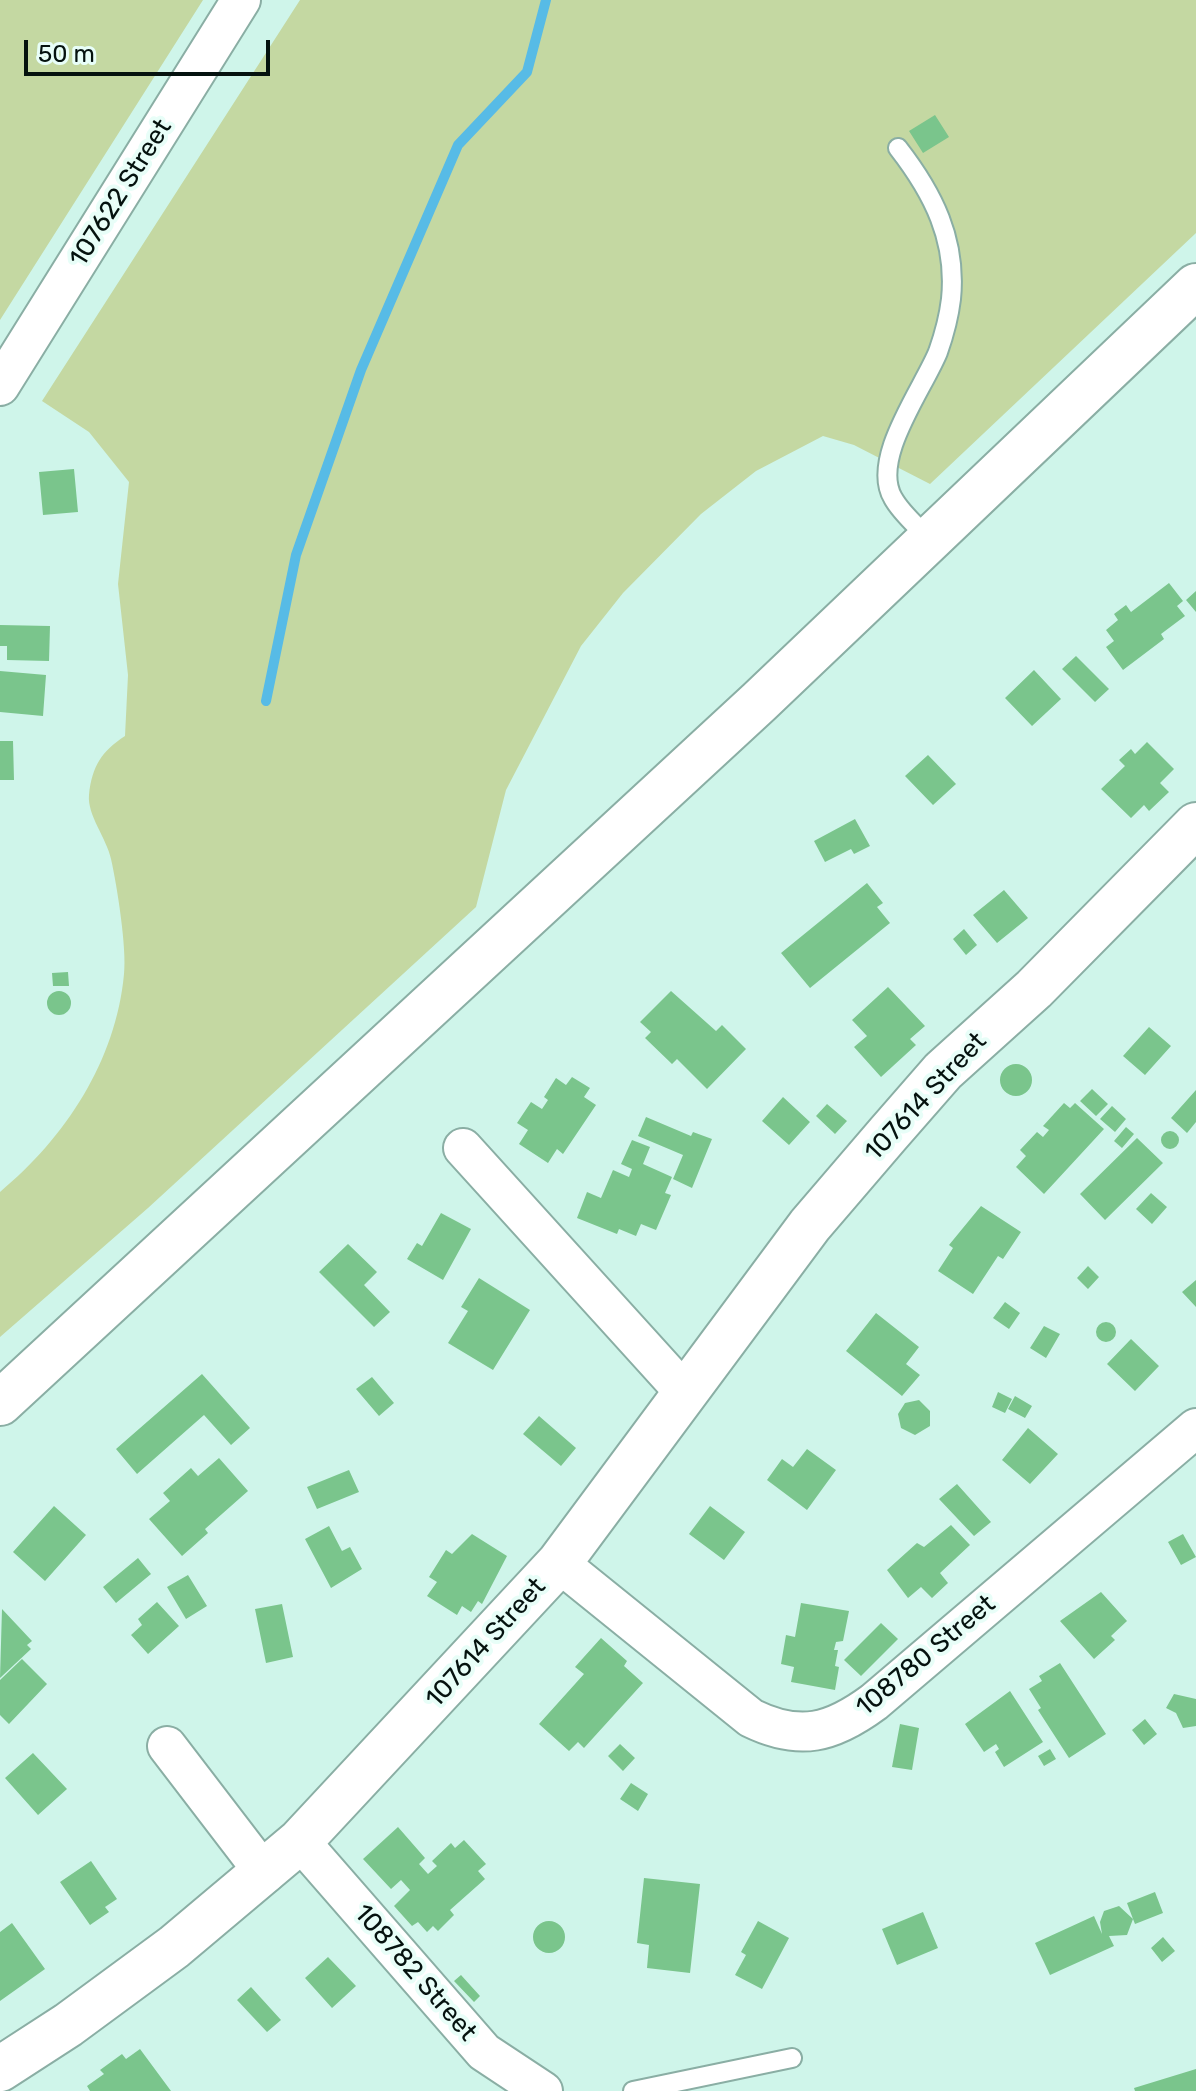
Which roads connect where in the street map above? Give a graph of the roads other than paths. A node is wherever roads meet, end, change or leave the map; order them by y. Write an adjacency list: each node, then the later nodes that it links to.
1 (241, 0): 4 (street, 107622 Street)
2 (898, 148): 5 (lane)
3 (1196, 286): 5 (street)
4 (0, 386)
5 (929, 539): 9 (street)
6 (1196, 825): 8 (street, 107614 Street)
7 (463, 1148): 8 (street)
8 (686, 1394): 11 (street, 107614 Street)
9 (0, 1403)
10 (1196, 1428): 11 (street, 108780 Street)
11 (559, 1563): 13 (street, 107614 Street)
12 (167, 1746): 14 (street)
13 (300, 1841): 14 (street, 107614 Street); 17 (street, 108782 Street)
14 (265, 1874): 16 (street, 107614 Street)
15 (792, 2058): 18 (lane)
16 (0, 2069)
17 (543, 2091)
18 (633, 2091)

